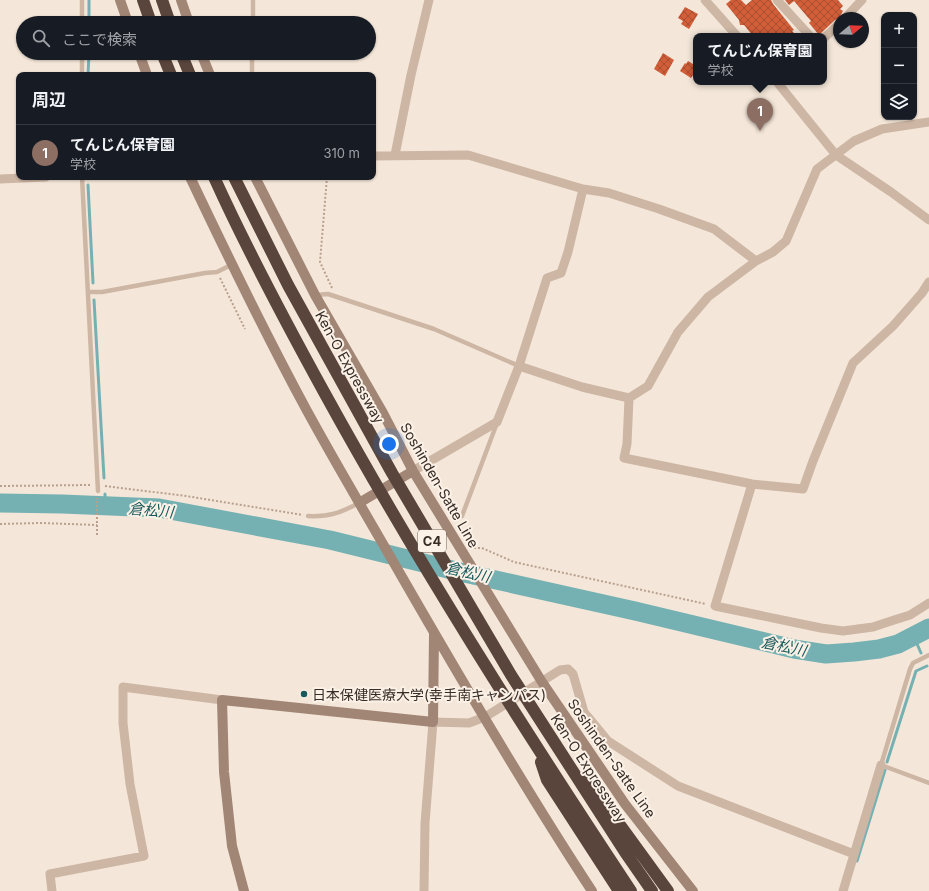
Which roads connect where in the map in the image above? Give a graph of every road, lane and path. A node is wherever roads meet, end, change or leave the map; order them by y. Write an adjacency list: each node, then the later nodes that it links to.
1 (82, 0): 12 (lane)
2 (120, 0): 13 (main road)
3 (143, 0): 14 (highway)
4 (162, 0): 15 (highway)
5 (181, 0): 16 (main road)
6 (253, 0): 17 (lane)
7 (429, 0): 34 (street)
8 (705, 0): 18 (street)
9 (778, 0): 19 (street)
10 (857, 2): 11 (street)
11 (850, 12)
12 (82, 16)
13 (126, 16)
14 (149, 16)
15 (168, 16)
16 (187, 16)
17 (253, 16)
18 (734, 33)
19 (807, 33)
20 (82, 60): 26 (lane)
21 (142, 60): 27 (main road)
22 (165, 60): 28 (highway)
23 (184, 60): 29 (highway)
24 (204, 60): 30 (main road)
25 (252, 60): 31 (lane)
26 (82, 72)
27 (146, 72)
28 (170, 72)
29 (189, 72)
30 (209, 72)
31 (252, 72)
32 (780, 85): 35 (street)
33 (929, 122): 35 (street)
34 (395, 155): 36 (street); 45 (street)
35 (836, 155): 46 (street); 47 (street)
36 (376, 156)
37 (16, 178): 38 (street)
38 (0, 179)
39 (82, 180): 51 (lane)
40 (191, 180): 48 (main road)
41 (215, 180): 78 (highway, C4)
42 (236, 180): 79 (highway, Ken-O Expressway / C4)
43 (257, 180): 52 (main road, Soshinden-Satte Line)
44 (327, 180): 53 (path)
45 (583, 189): 47 (street); 55 (street)
46 (929, 220)
47 (756, 261): 56 (street)
48 (231, 265): 49 (lane); 63 (main road)
49 (218, 272): 51 (lane); 54 (path)
50 (929, 282): 59 (street)
51 (88, 292): 60 (lane)
52 (315, 295): 53 (lane); 58 (main road, Soshinden-Satte Line)
53 (333, 296): 55 (lane)
54 (245, 329)
55 (519, 366): 56 (street); 57 (street)
56 (629, 398): 59 (street)
57 (497, 422): 58 (street); 65 (lane)
58 (413, 471): 63 (main road); 69 (main road, Soshinden-Satte Line)
59 (752, 484): 71 (street)
60 (97, 485): 61 (path); 62 (lane); 64 (path)
61 (0, 486)
62 (98, 491): 67 (path)
63 (359, 503): 64 (lane); 72 (main road)
64 (308, 516)
65 (462, 516)
66 (0, 524): 67 (path)
67 (97, 525): 68 (path)
68 (97, 534)
69 (462, 551): 71 (path); 74 (main road, Soshinden-Satte Line)
70 (929, 603): 71 (street)
71 (715, 606)
72 (434, 634): 76 (main road); 77 (main road)
73 (929, 655): 80 (lane)
74 (542, 682): 76 (street); 82 (street); 91 (main road, Soshinden-Satte Line)
75 (222, 700): 77 (main road); 83 (street); 84 (main road)
76 (485, 717): 77 (street); 86 (main road)
77 (433, 722): 85 (street)
78 (536, 746): 87 (highway); 88 (highway, C4)
79 (562, 755): 89 (highway, Ken-O Expressway / C4); 90 (highway)
80 (881, 765): 81 (lane); 82 (street)
81 (929, 783)
82 (854, 854): 92 (street)
83 (52, 891)
84 (244, 891)
85 (424, 891)
86 (592, 891)
87 (619, 891)
88 (631, 891)
89 (652, 891)
90 (668, 891)
91 (693, 891)
92 (843, 891)

